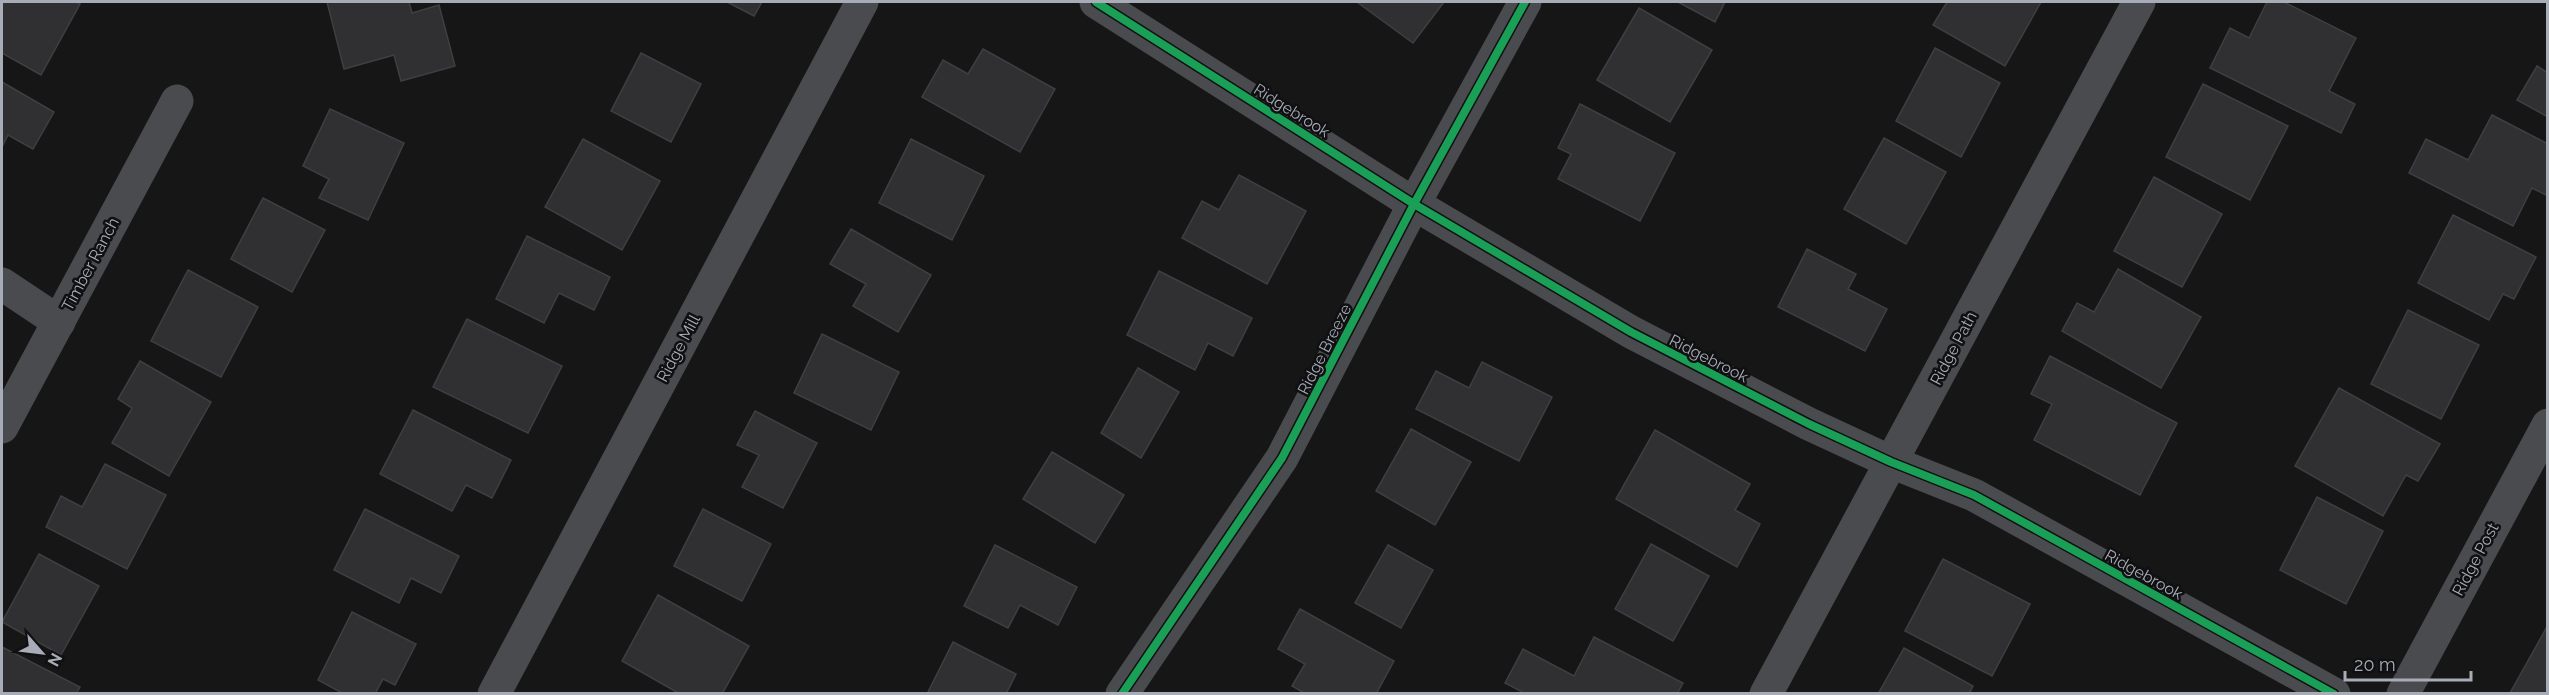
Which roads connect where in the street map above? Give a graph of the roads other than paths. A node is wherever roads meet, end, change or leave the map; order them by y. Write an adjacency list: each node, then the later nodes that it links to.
1 (862, 2): 12 (street, Ridge Mill)
2 (1096, 2): 6 (street, Ridgebrook)
3 (1525, 2): 6 (street, Ridge Breeze)
4 (2139, 2): 11 (street, Ridge Path)
5 (177, 102): 8 (street, Timber Ranch)
6 (1414, 204): 11 (street, Ridgebrook); 13 (street, Ridge Breeze)
7 (2, 284): 8 (street)
8 (59, 322): 10 (street, Timber Ranch)
9 (2547, 425): 16 (street, Ridge Post)
10 (2, 427)
11 (1891, 462): 14 (street, Ridge Path); 15 (street, Ridgebrook)
12 (494, 693)
13 (1122, 693)
14 (1766, 693)
15 (2334, 693)
16 (2403, 693)

